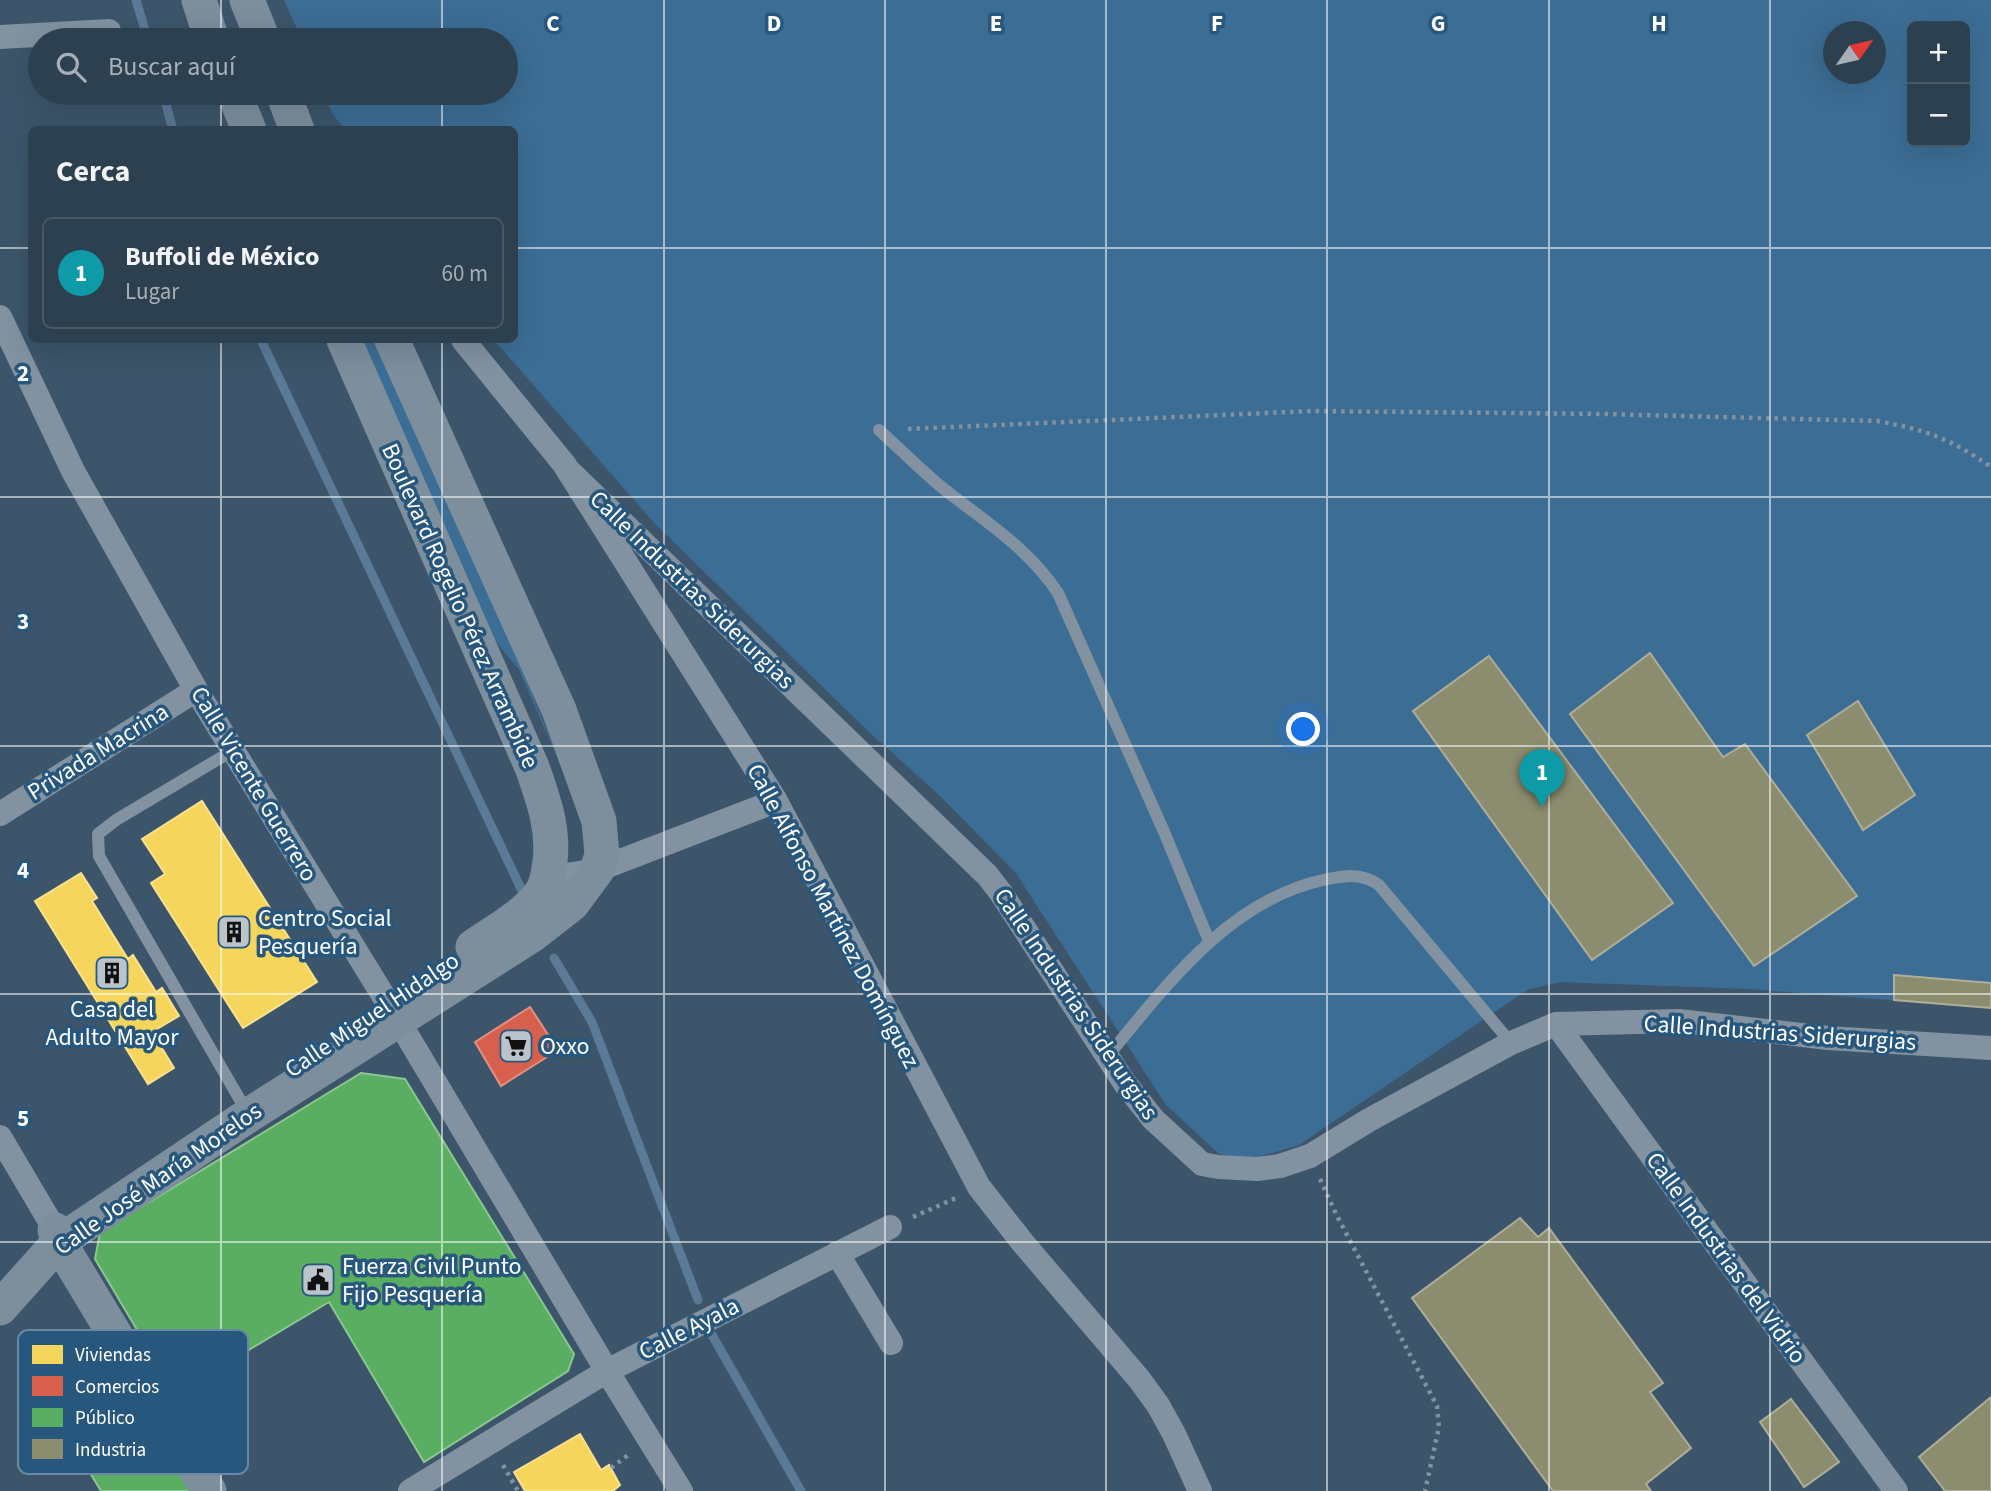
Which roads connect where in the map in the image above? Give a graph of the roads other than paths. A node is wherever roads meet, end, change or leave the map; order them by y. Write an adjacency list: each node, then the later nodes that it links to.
1 (199, 0): 3 (main road)
2 (247, 0): 4 (main road)
3 (208, 28)
4 (258, 28)
5 (28, 35): 6 (street)
6 (0, 37)
7 (239, 105): 9 (main road)
8 (288, 105): 10 (main road)
9 (247, 126)
10 (295, 126)
11 (0, 317): 17 (street, Calle Vicente Guerrero)
12 (345, 343): 22 (main road, Boulevard Rogelio Pérez Arrambide)
13 (392, 343): 21 (main road, Boulevard Rogelio Pérez Arrambide)
14 (465, 343): 16 (street, Calle Alfonso Martínez Domínguez)
15 (879, 430): 23 (lane)
16 (570, 472): 19 (street, Calle Alfonso Martínez Domínguez); 28 (street, Calle Industrias Siderurgias)
17 (197, 690): 18 (street, Calle Vicente Guerrero); 20 (street, Privada Macrina)
18 (232, 751): 24 (street, Calle Vicente Guerrero); 29 (lane)
19 (776, 801): 21 (street); 43 (street, Calle Alfonso Martínez Domínguez)
20 (0, 814)
21 (597, 870): 22 (street); 24 (main road, Calle José María Morelos)
22 (548, 878): 24 (main road, Calle Miguel Hidalgo)
23 (1209, 941): 26 (lane); 28 (lane)
24 (393, 1012): 29 (main road, Calle José María Morelos); 38 (street, Calle Vicente Guerrero)
25 (1556, 1024): 26 (street, Calle Industrias Siderurgias); 27 (street, Calle Industrias Siderurgias); 44 (street, Calle Industrias del Vidrio)
26 (1511, 1043): 28 (street, Calle Industrias Siderurgias)
27 (1991, 1048)
28 (1107, 1057)
29 (245, 1109): 32 (main road, Calle José María Morelos)
30 (0, 1137): 32 (street)
31 (890, 1227): 33 (street, Calle Ayala)
32 (57, 1236): 34 (main road); 35 (main road, Calle José María Morelos); 36 (main road)
33 (837, 1253): 37 (street); 38 (street, Calle Ayala)
34 (0, 1292)
35 (0, 1308)
36 (113, 1330)
37 (891, 1343)
38 (607, 1371): 41 (street, Calle Ayala); 42 (street, Calle Vicente Guerrero)
39 (199, 1474): 40 (main road)
40 (209, 1491)
41 (410, 1491)
42 (681, 1491)
43 (1200, 1491)
44 (1896, 1491)

